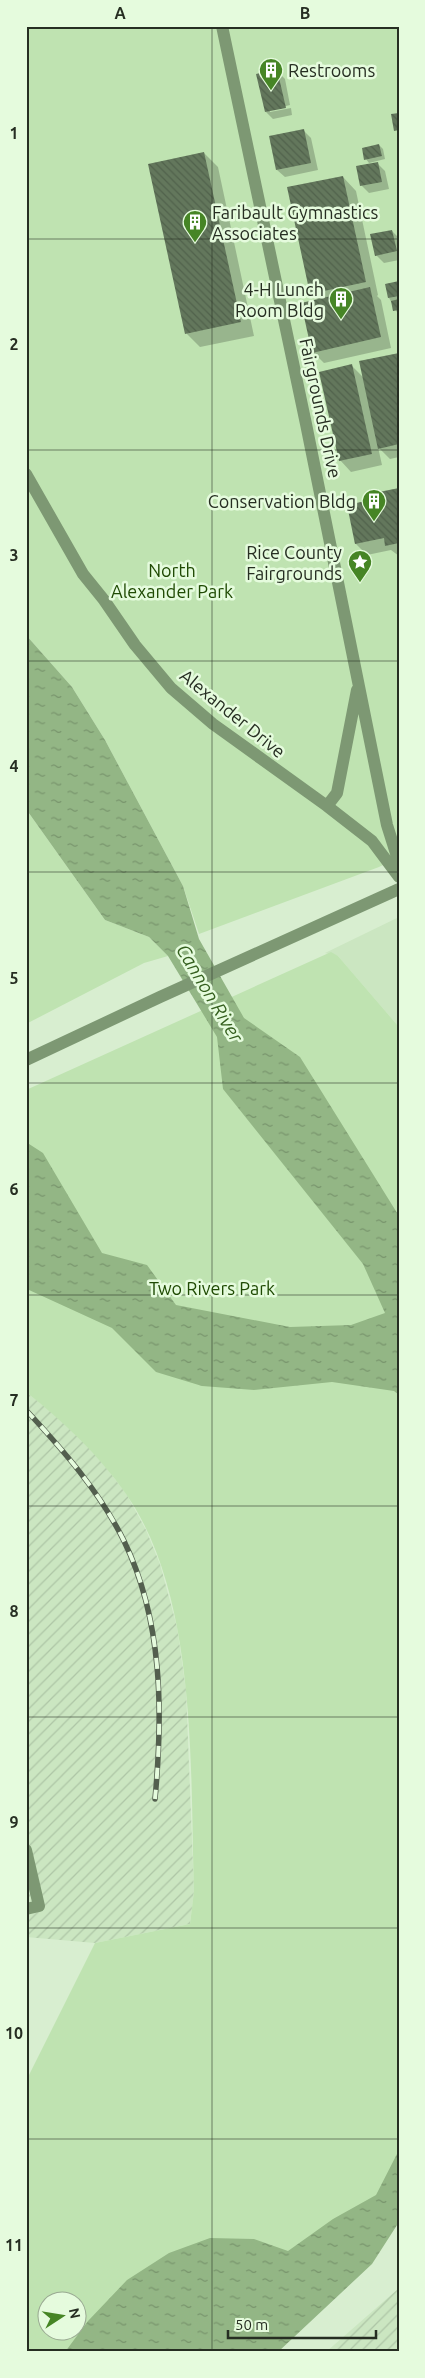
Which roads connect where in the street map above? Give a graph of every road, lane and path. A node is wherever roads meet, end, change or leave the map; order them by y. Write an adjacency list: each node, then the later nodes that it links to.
1 (222, 26): 3 (street, Fairgrounds Drive)
2 (26, 474): 4 (street, Alexander Drive)
3 (358, 680): 4 (street, Fairgrounds Drive); 5 (street, Fairgrounds Drive)
4 (327, 806): 6 (street, Alexander Drive)
5 (399, 864)
6 (399, 876)
7 (399, 889): 8 (street)
8 (26, 1060)
9 (26, 1850): 10 (street)
10 (33, 1908)

